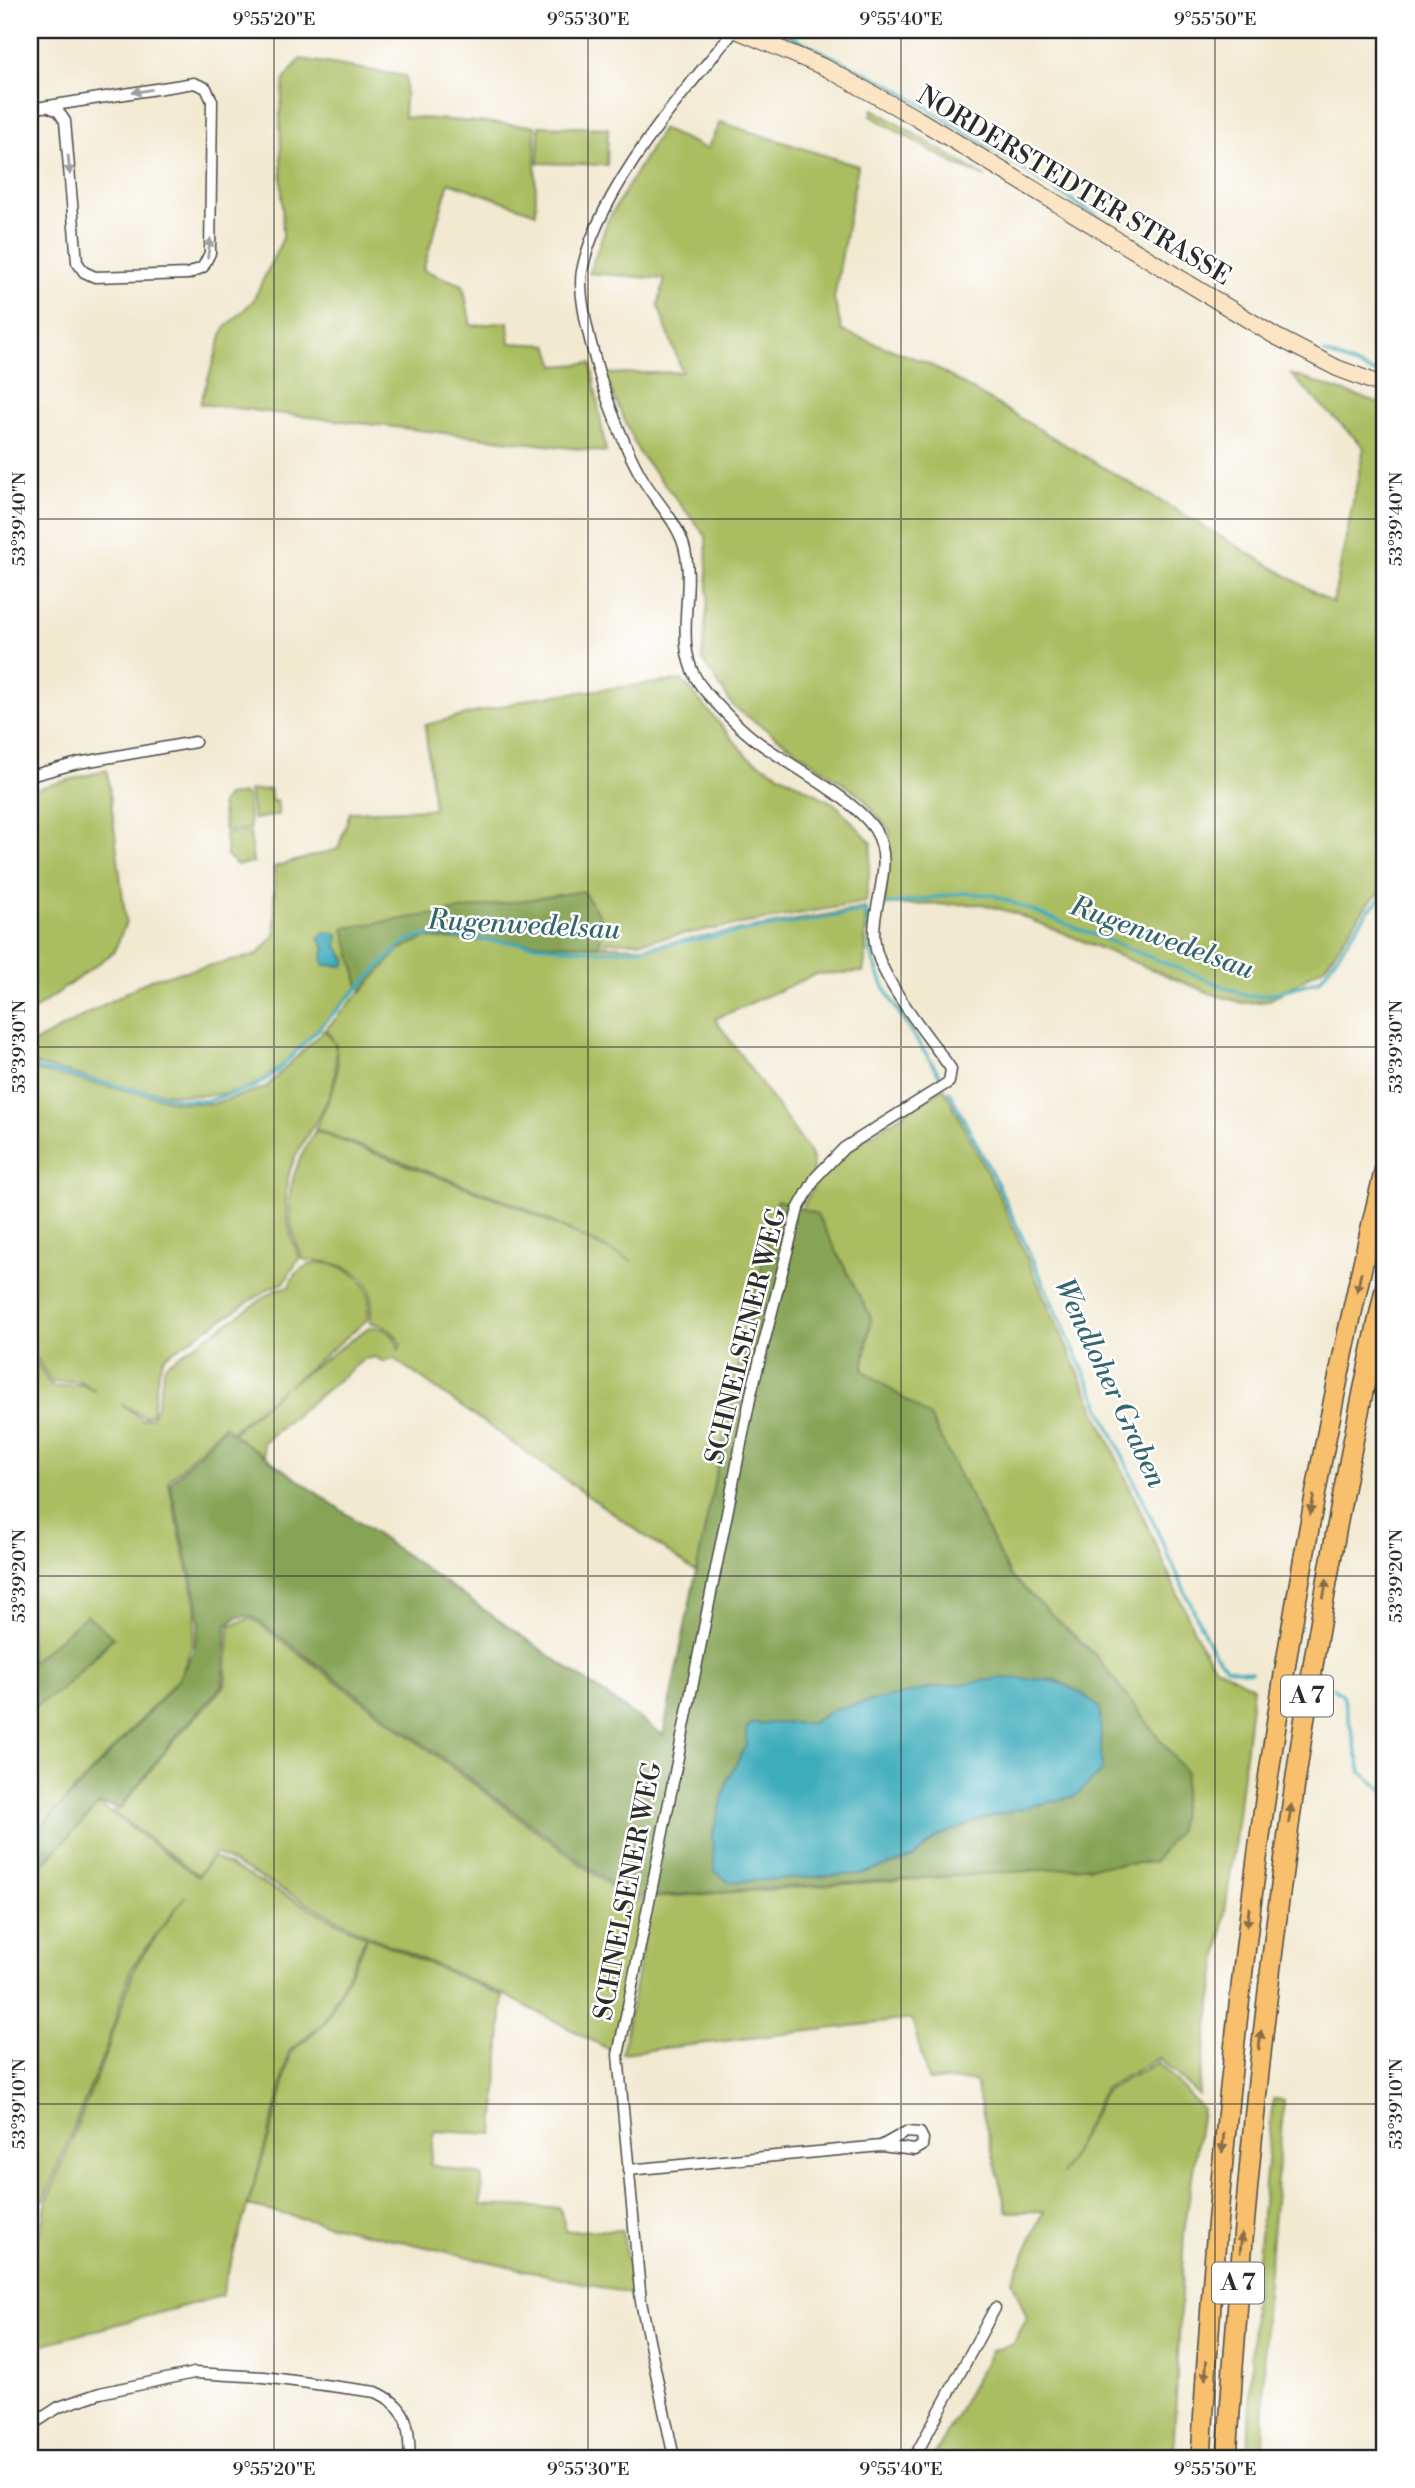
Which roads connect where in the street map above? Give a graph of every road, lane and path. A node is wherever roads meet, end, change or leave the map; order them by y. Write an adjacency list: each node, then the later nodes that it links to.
1 (736, 30): 4 (main road, NORDERSTEDTER STRASSE); 10 (street, SCHNELSENER WEG)
2 (47, 106): 2 (street, one-way to 2); 3 (street)
3 (30, 109)
4 (1385, 386)
5 (195, 742): 6 (street)
6 (30, 776)
7 (1385, 1168): 16 (highway, A 7, one-way to 16)
8 (1385, 1289): 17 (highway, A 7, one-way to 8)
9 (881, 2147): 10 (street)
10 (628, 2170): 14 (street, SCHNELSENER WEG)
11 (995, 2308): 15 (street)
12 (30, 2426): 13 (street)
13 (410, 2458)
14 (674, 2458)
15 (914, 2458)
16 (1201, 2458)
17 (1227, 2458)

